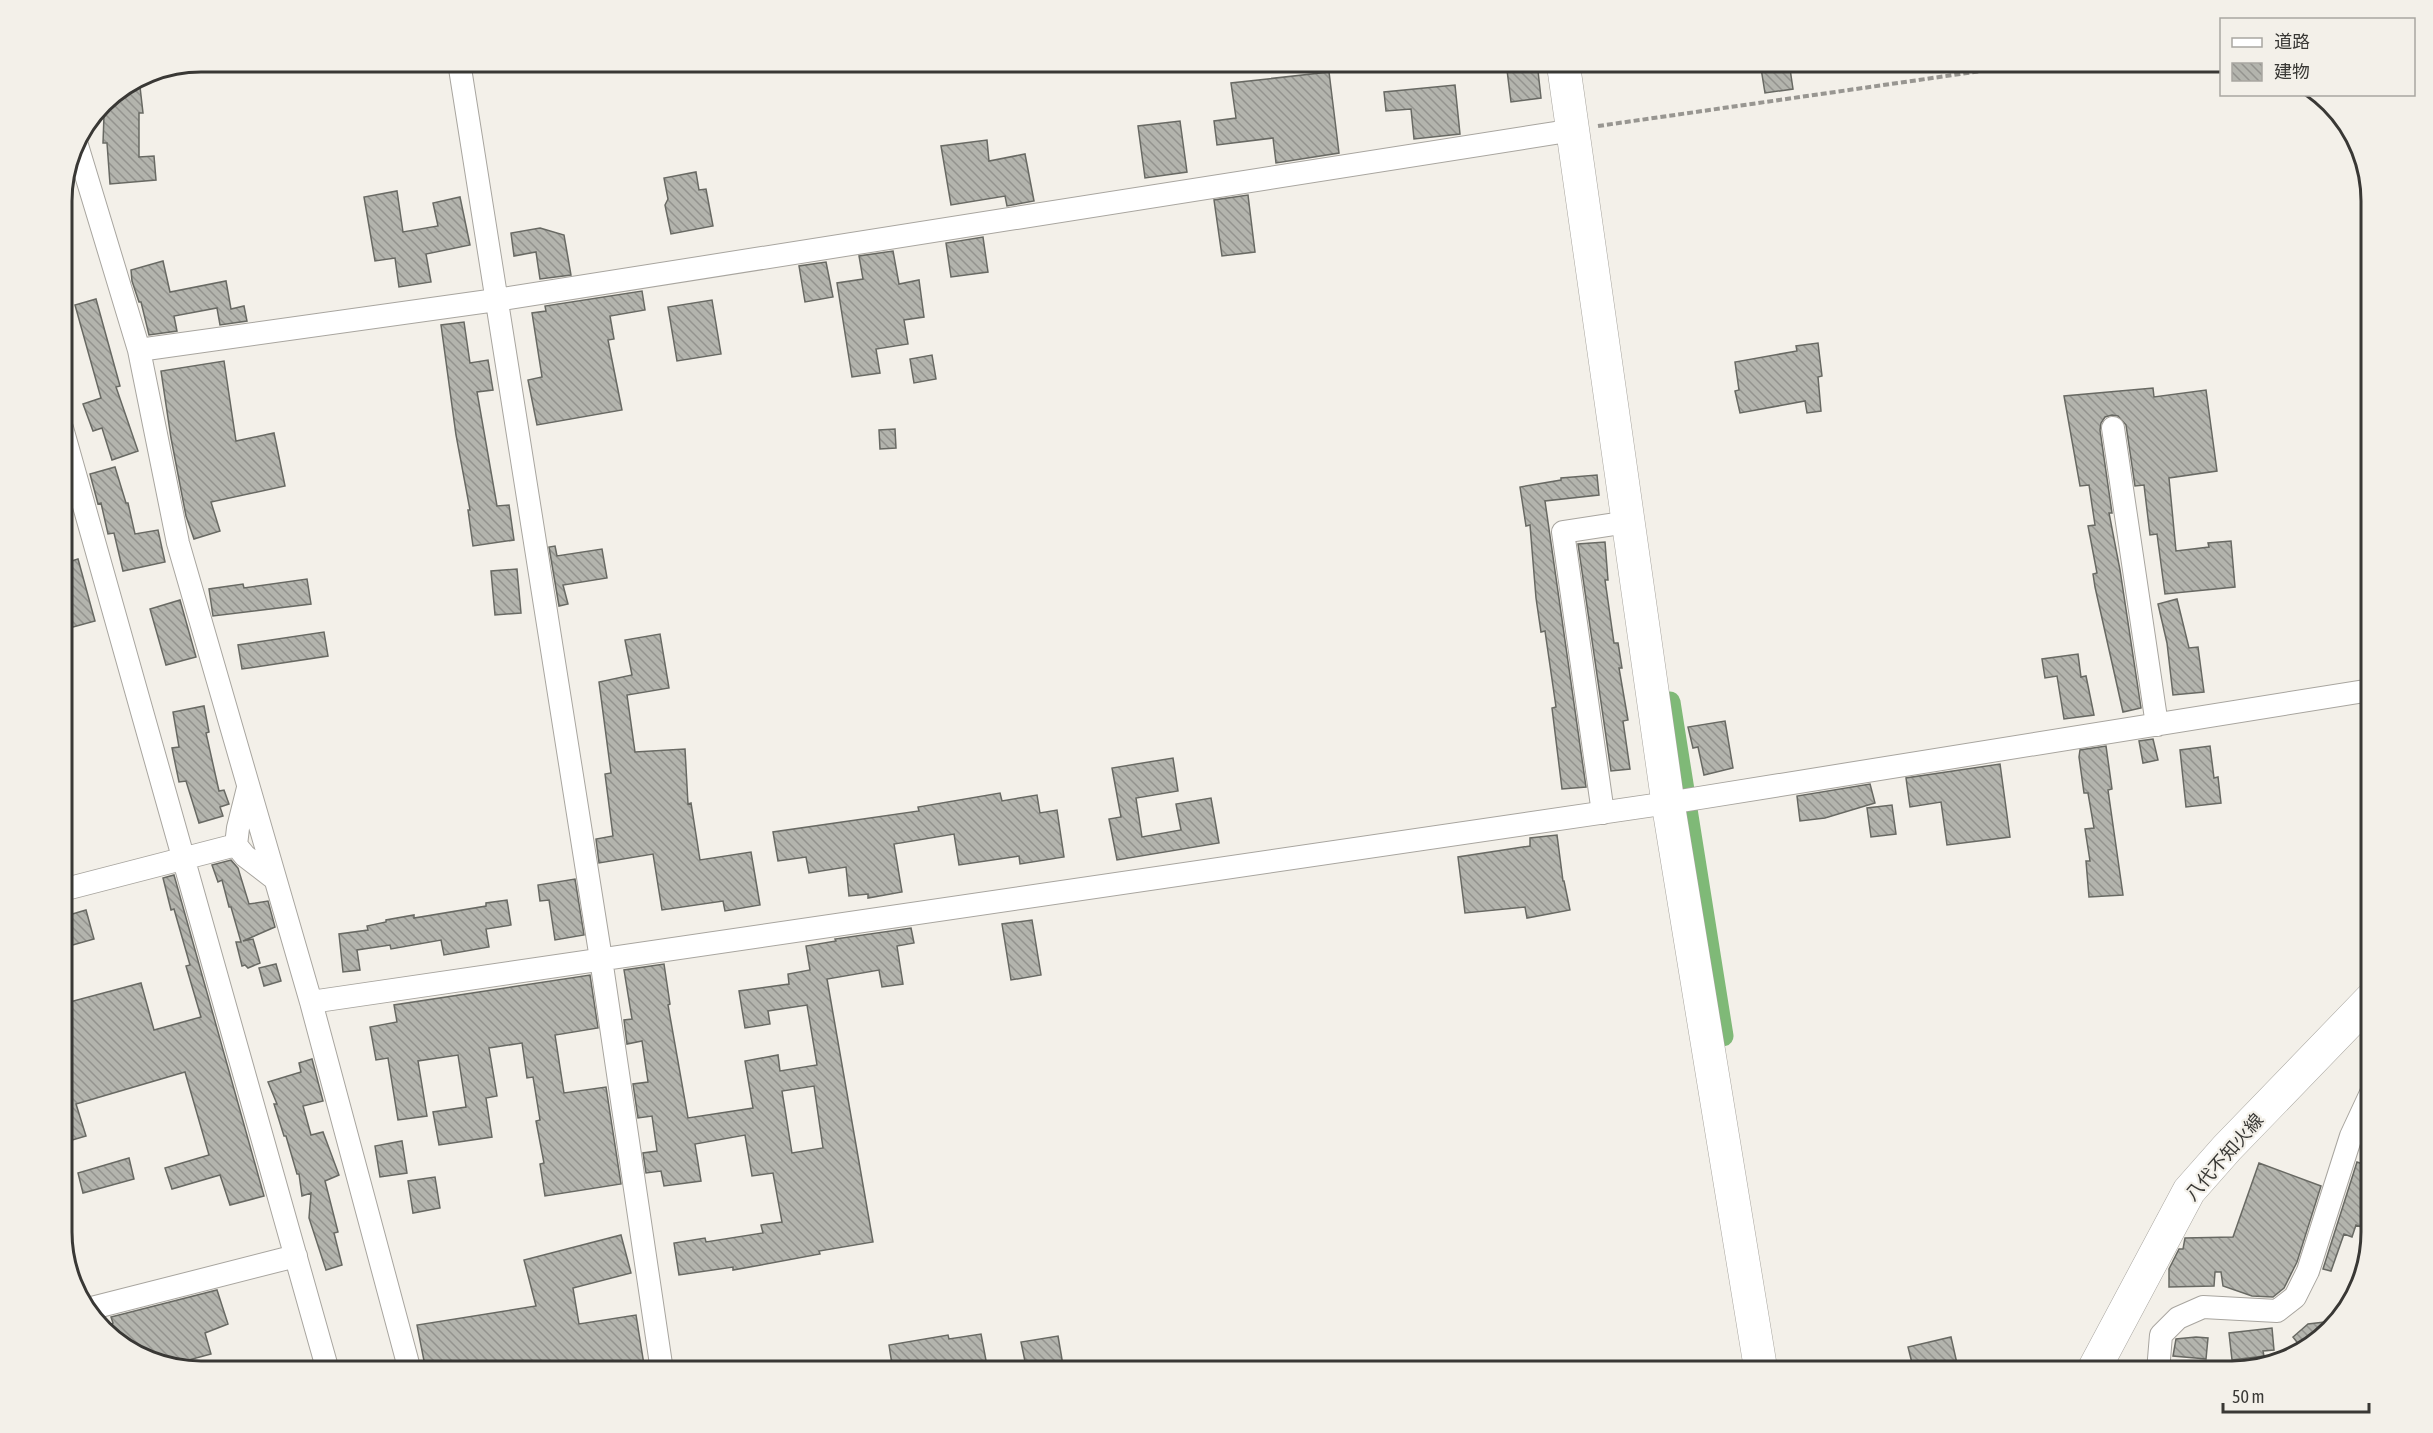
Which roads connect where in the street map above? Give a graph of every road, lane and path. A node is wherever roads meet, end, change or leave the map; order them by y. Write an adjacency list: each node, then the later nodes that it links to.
1 (461, 72): 6 (street)
2 (1565, 72): 4 (street)
3 (1975, 72): 4 (path)
4 (1574, 130): 6 (street); 10 (street)
5 (80, 156): 7 (street)
6 (496, 300): 7 (street); 20 (street)
7 (139, 350): 13 (street)
8 (2113, 428): 12 (street)
9 (72, 464): 17 (street)
10 (1628, 522): 14 (street); 15 (street)
11 (2361, 692): 12 (street)
12 (2157, 724): 14 (street)
13 (248, 786): 16 (street); 18 (street)
14 (1668, 803): 15 (street); 29 (street)
15 (1603, 813): 20 (street)
16 (236, 845): 17 (street); 18 (street)
17 (182, 858): 19 (street); 24 (street)
18 (275, 879): 21 (street)
19 (72, 887)
20 (601, 959): 21 (street); 28 (street)
21 (311, 1002): 27 (street)
22 (2361, 1010): 30 (street, 八代不知火線)
23 (2361, 1115): 31 (street)
24 (296, 1256): 25 (street); 26 (street)
25 (96, 1307)
26 (325, 1361)
27 (407, 1361)
28 (661, 1361)
29 (1759, 1361)
30 (2098, 1361)
31 (2159, 1361)

